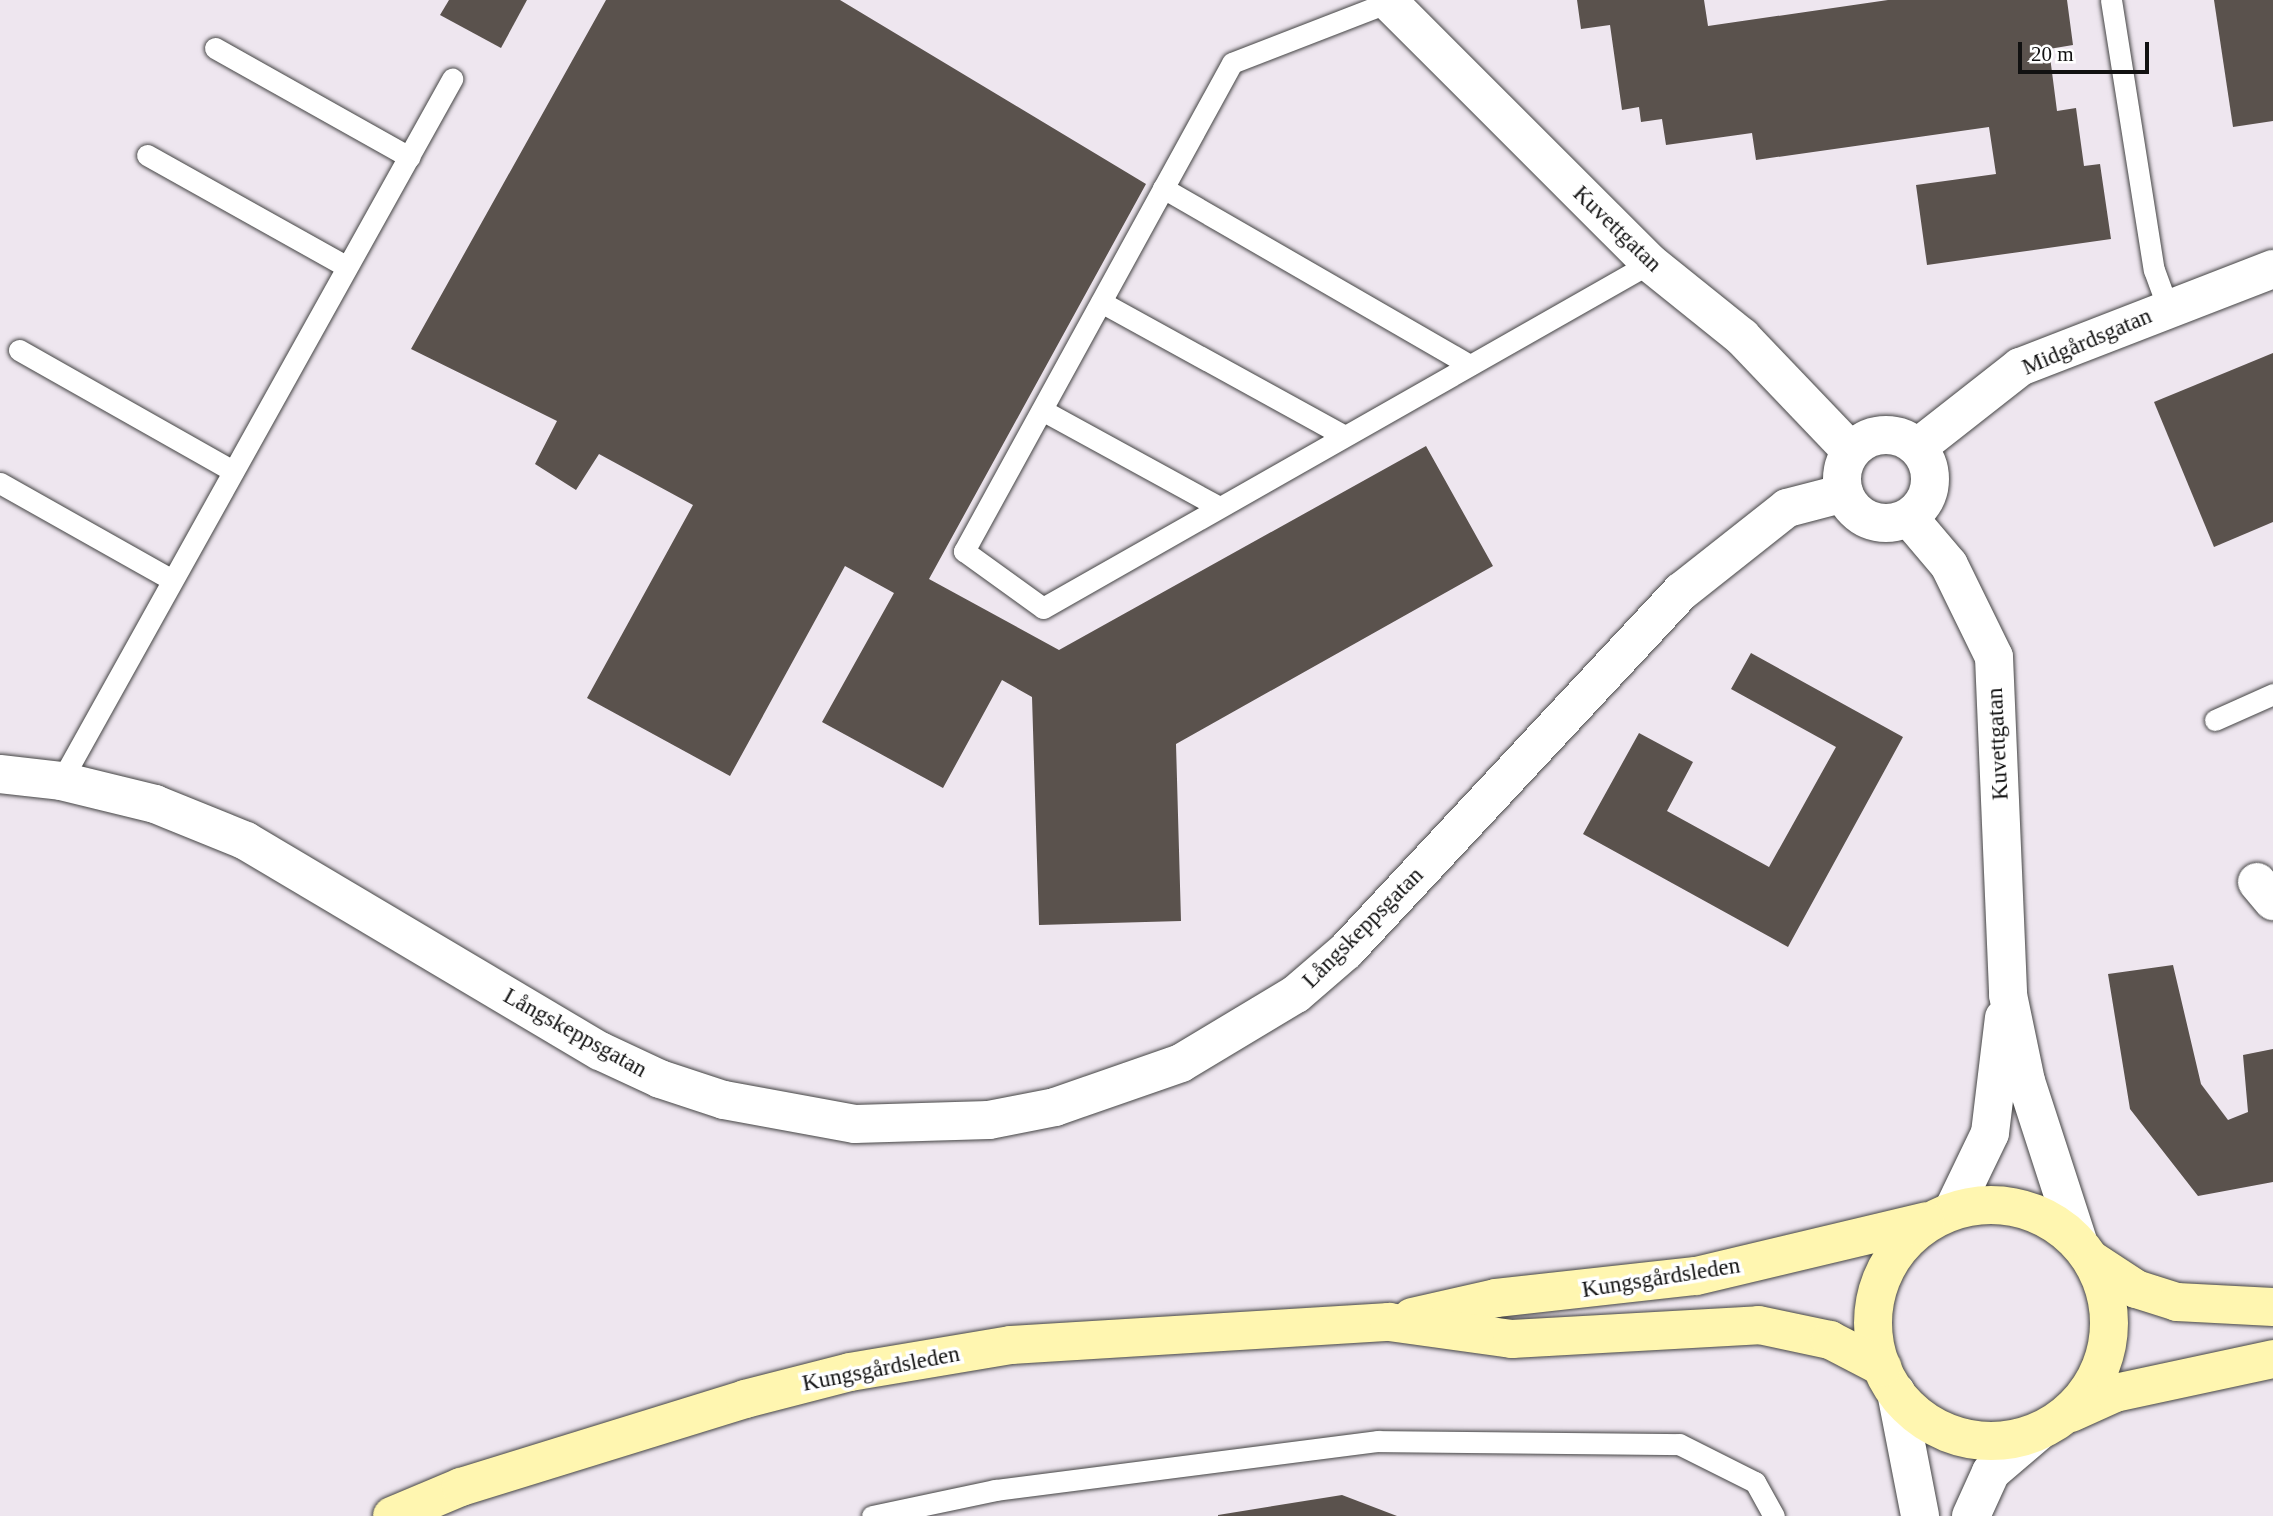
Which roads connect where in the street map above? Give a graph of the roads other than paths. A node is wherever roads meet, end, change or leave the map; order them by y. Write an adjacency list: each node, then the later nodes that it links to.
1 (2111, 0): 12 (lane)
2 (1389, 2): 7 (lane); 8 (street, Kuvettgatan)
3 (215, 48): 6 (lane)
4 (452, 79): 6 (lane)
5 (147, 155): 9 (lane)
6 (409, 157): 9 (lane)
7 (1163, 188): 11 (lane); 14 (lane)
8 (1650, 263): 14 (lane); 18 (street, Kuvettgatan)
9 (347, 267): 19 (lane)
10 (2273, 269): 12 (street, Midgårdsgatan)
11 (1101, 302): 15 (lane); 16 (lane)
12 (2168, 308): 17 (street, Midgårdsgatan)
13 (19, 350): 19 (lane)
14 (1470, 365): 16 (lane)
15 (1042, 410): 22 (lane); 22 (lane)
16 (1345, 436): 22 (lane)
17 (1918, 447): 18 (street); 23 (street)
18 (1850, 450): 21 (street)
19 (233, 471): 24 (lane)
20 (0, 483): 24 (lane)
21 (1844, 493): 23 (street); 28 (street, Långskeppsgatan)
22 (1219, 507)
23 (1910, 519): 29 (street, Kuvettgatan)
24 (172, 580): 28 (lane)
25 (2273, 694): 26 (lane)
26 (2215, 720)
27 (0, 774): 28 (street, Långskeppsgatan)
28 (61, 780)
29 (2008, 995): 30 (street, Kuvettgatan); 31 (street, Kuvettgatan)
30 (1942, 1215): 31 (main road, Kungsgårdsleden); 33 (main road, Kungsgårdsleden); 35 (main road)
31 (2085, 1251): 32 (main road, Kungsgårdsleden); 36 (main road)
32 (2273, 1307)
33 (1389, 1322): 35 (main road, Kungsgårdsleden); 37 (main road, Kungsgårdsleden)
34 (2273, 1359): 36 (main road, Kungsgårdsleden)
35 (1889, 1380): 36 (main road, Kungsgårdsleden); 40 (street)
36 (2052, 1424): 41 (street)
37 (392, 1516)
38 (872, 1516): 39 (lane)
39 (1774, 1516)
40 (1920, 1516)
41 (1970, 1516)

